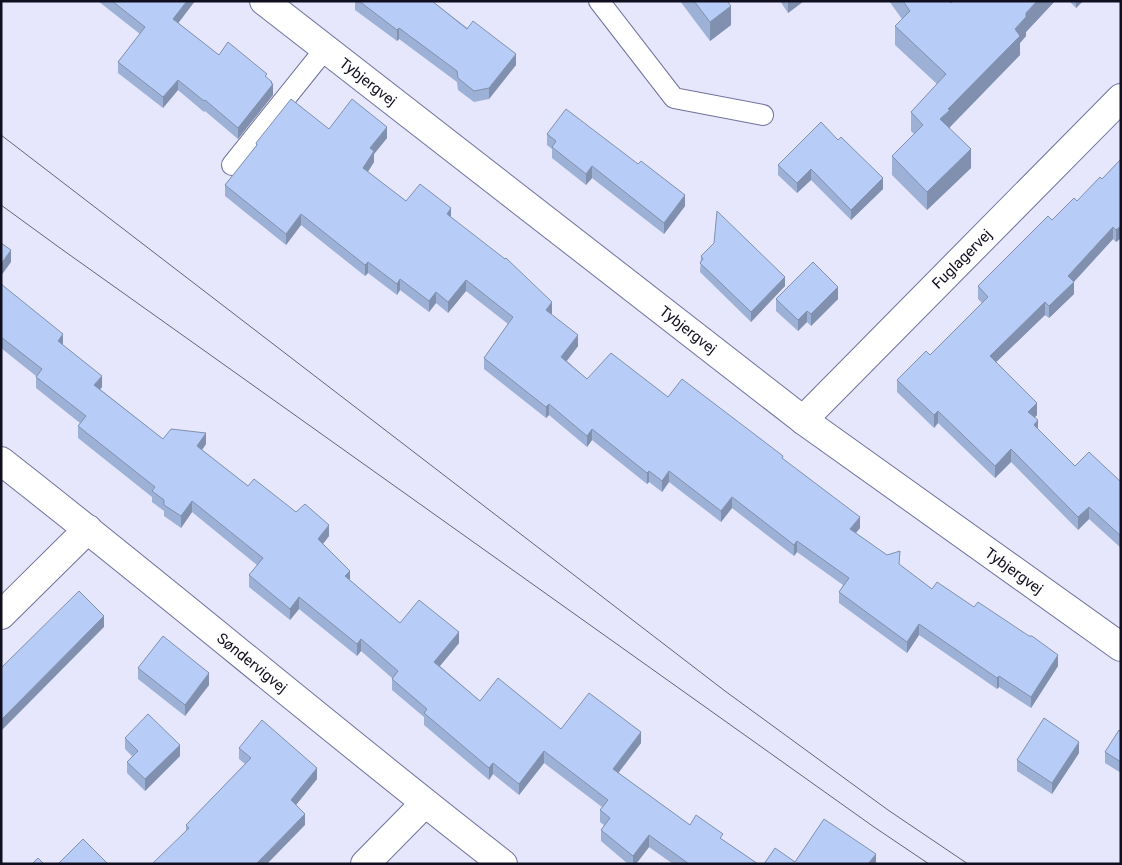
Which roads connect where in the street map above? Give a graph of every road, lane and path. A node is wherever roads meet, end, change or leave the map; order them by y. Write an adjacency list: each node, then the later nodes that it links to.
1 (264, 1): 3 (street, Tybjergvej)
2 (599, 1): 5 (lane)
3 (325, 49): 6 (lane); 7 (street, Tybjergvej)
4 (1121, 98): 7 (street, Fuglagervej)
5 (763, 115)
6 (232, 165)
7 (803, 420): 11 (street, Tybjergvej)
8 (1, 461): 9 (street, Søndervigvej)
9 (88, 529): 10 (street); 12 (street, Søndervigvej)
10 (1, 615)
11 (1121, 647)
12 (425, 803): 13 (street); 14 (street, Søndervigvej)
13 (365, 864)
14 (503, 864)

